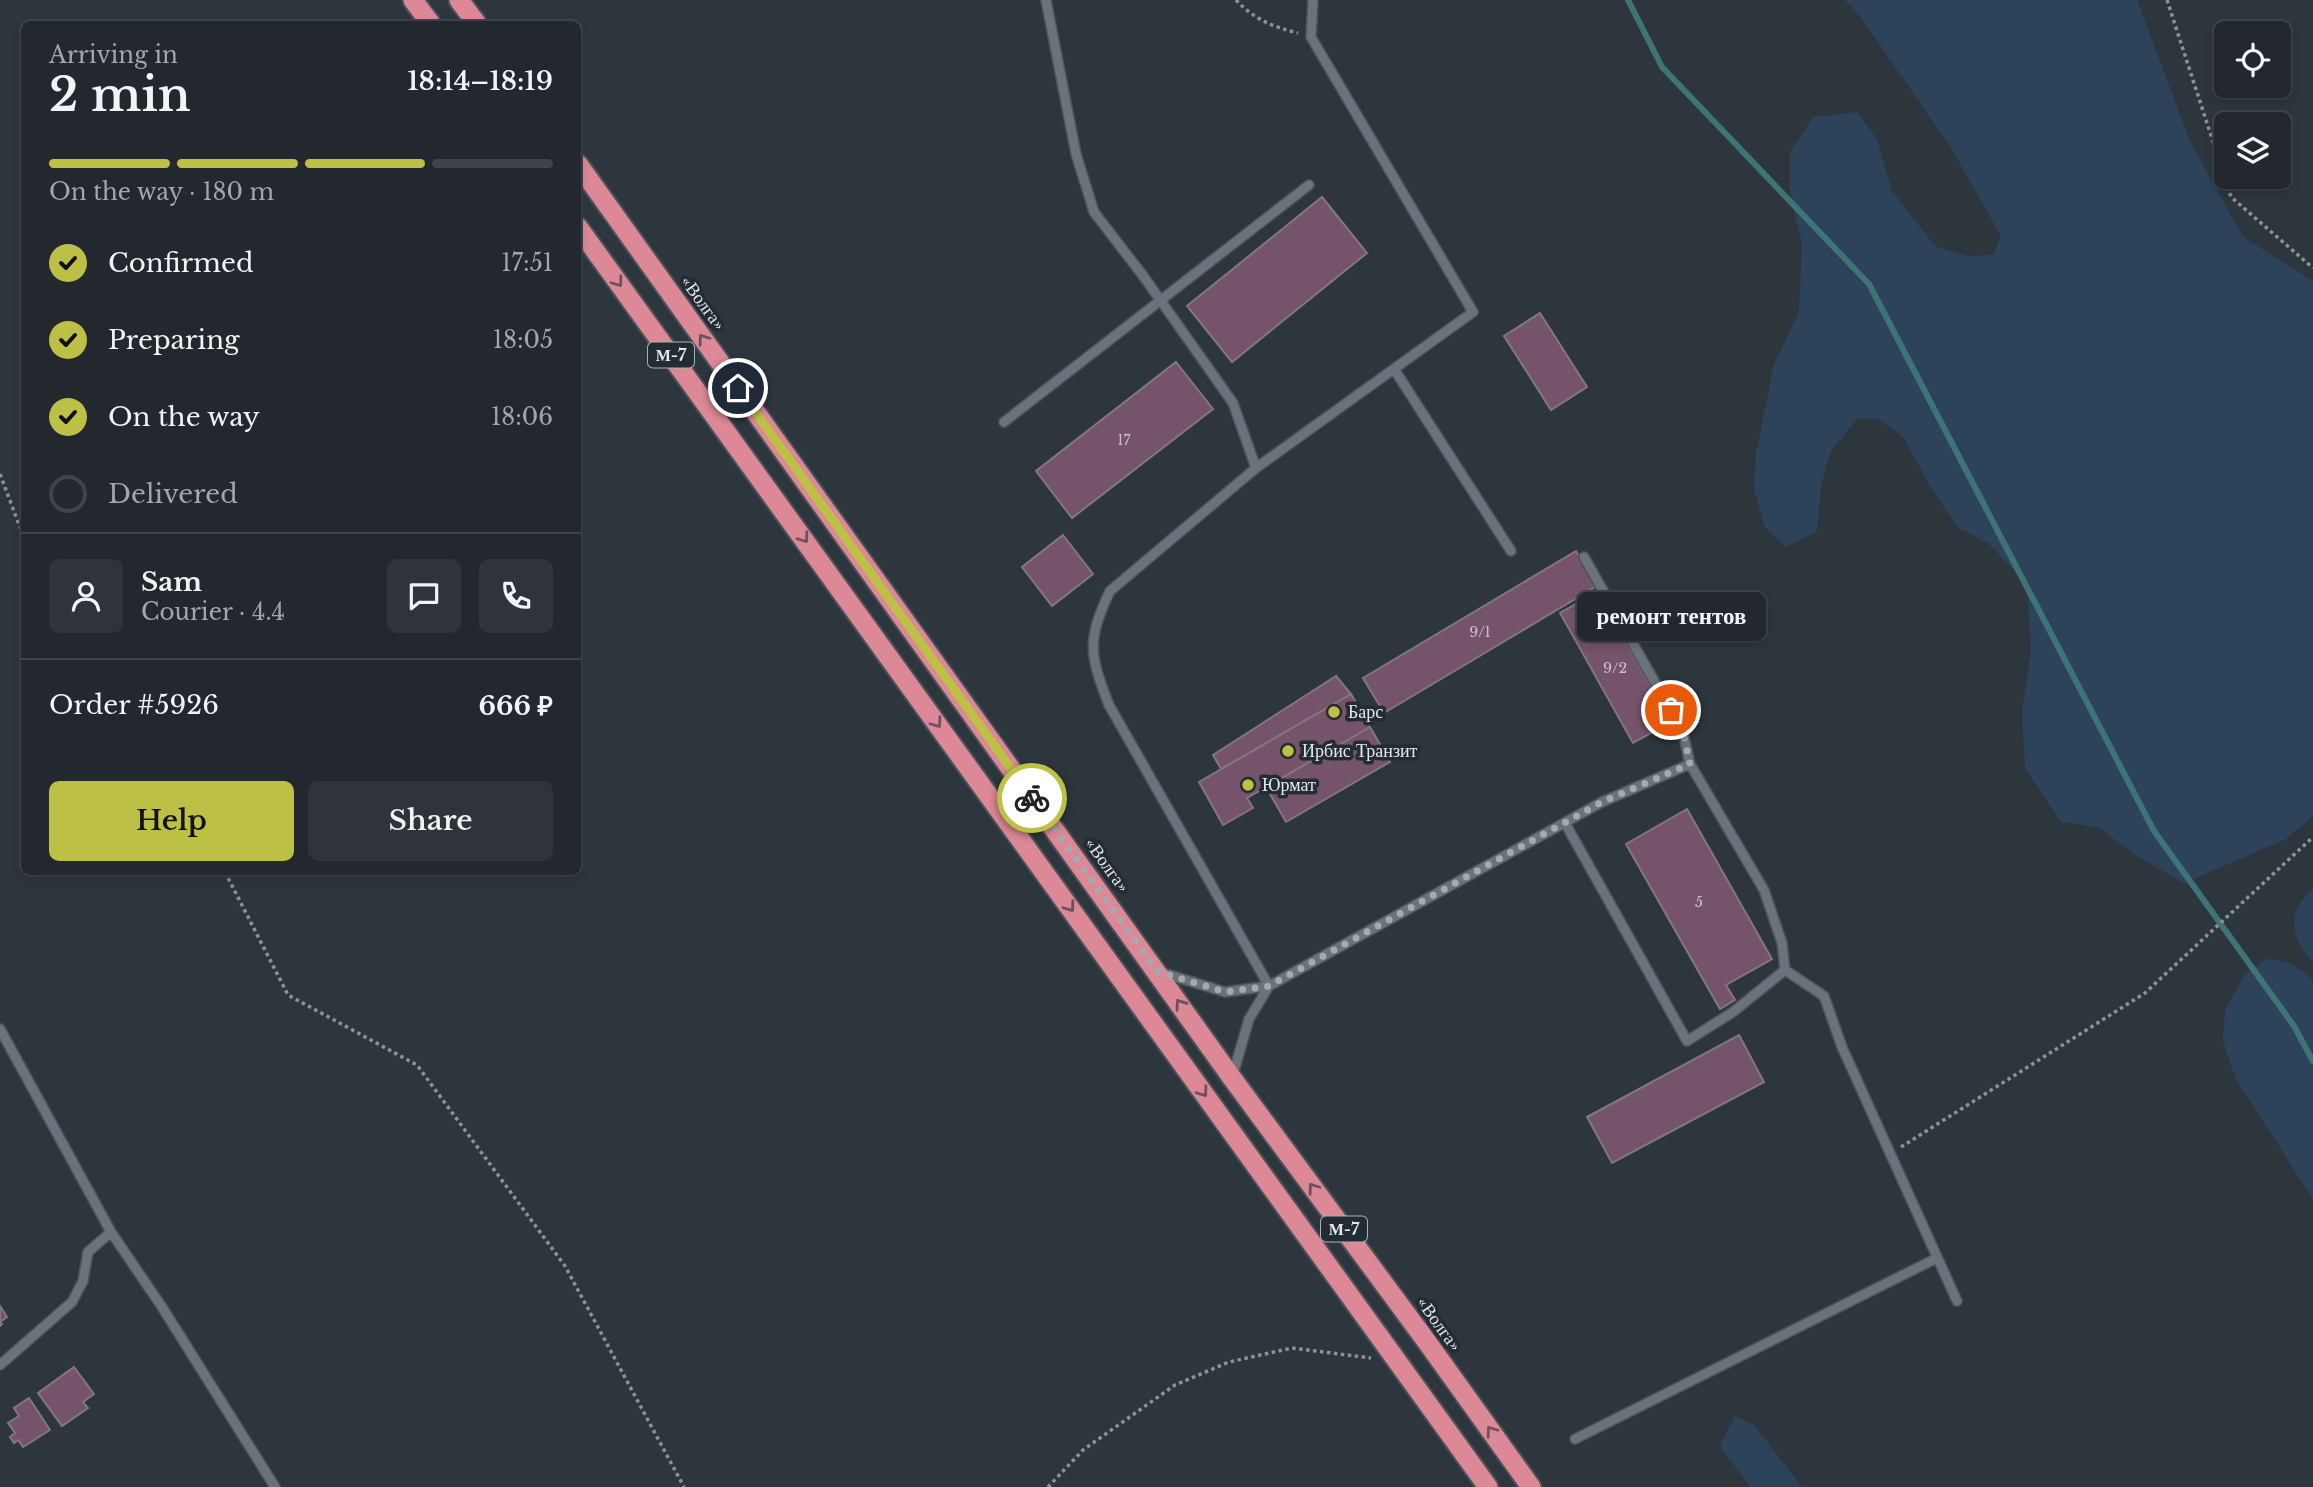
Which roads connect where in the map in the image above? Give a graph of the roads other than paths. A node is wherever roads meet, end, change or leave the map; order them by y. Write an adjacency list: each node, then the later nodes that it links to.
1 (413, 0): 5 (highway)
2 (460, 0): 6 (highway)
3 (1046, 0): 10 (lane)
4 (1314, 0): 11 (lane)
5 (429, 21)
6 (475, 21)
7 (581, 168): 19 (highway, «Волга» / М-7, one-way to 7)
8 (1309, 185): 10 (lane)
9 (581, 230): 29 (highway, М-7, one-way to 29)
10 (1160, 299): 12 (lane); 13 (lane)
11 (1394, 369): 13 (lane); 14 (lane)
12 (1004, 422)
13 (1256, 468): 20 (lane)
14 (1511, 551)
15 (1584, 557): 16 (lane)
16 (1690, 764): 17 (lane); 18 (lane)
17 (1565, 823): 18 (lane); 20 (lane)
18 (1785, 970): 24 (lane)
19 (1157, 971): 20 (lane); 22 (highway, «Волга» / М-7, one-way to 19)
20 (1269, 986): 22 (lane)
21 (0, 1029): 23 (lane)
22 (1231, 1078): 30 (highway, «Волга» / М-7, one-way to 22)
23 (111, 1232): 26 (lane); 28 (lane)
24 (1937, 1258): 25 (lane); 27 (lane)
25 (1957, 1301)
26 (0, 1364)
27 (1575, 1439)
28 (275, 1487)
29 (1488, 1487)
30 (1531, 1487)

